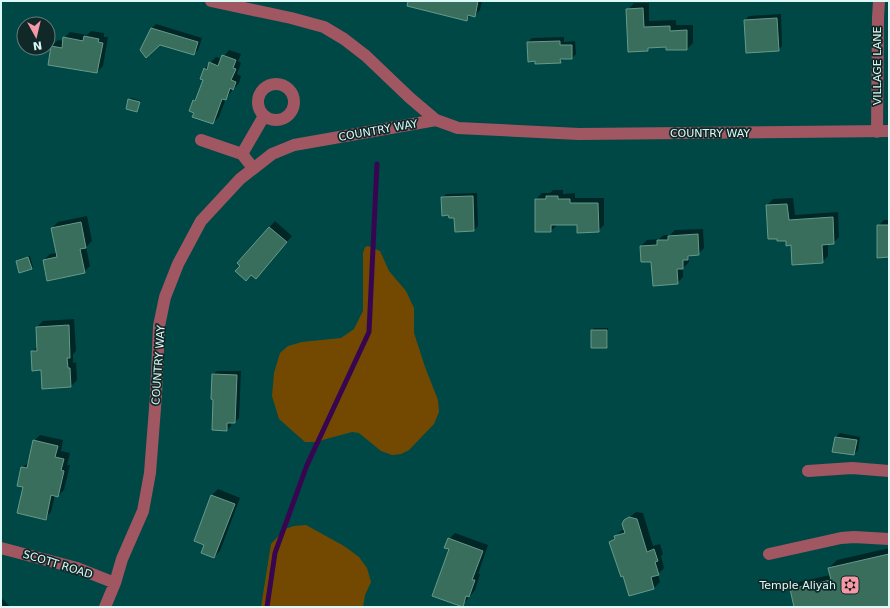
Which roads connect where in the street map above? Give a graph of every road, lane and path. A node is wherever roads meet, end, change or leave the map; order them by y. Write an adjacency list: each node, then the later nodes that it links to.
1 (211, 1): 4 (street, COUNTRY WAY)
2 (879, 1): 6 (street, VILLAGE LANE)
3 (264, 116): 8 (street)
4 (436, 120): 6 (street, COUNTRY WAY); 9 (street, COUNTRY WAY)
5 (889, 131): 6 (street, COUNTRY WAY)
6 (877, 132)
7 (201, 140): 8 (street)
8 (242, 154): 9 (street)
9 (253, 168): 15 (street, COUNTRY WAY)
10 (808, 471): 11 (street)
11 (889, 471)
12 (889, 539): 14 (street)
13 (1, 548): 15 (street, SCOTT ROAD)
14 (769, 554)
15 (115, 583): 16 (street, COUNTRY WAY)
16 (105, 607)

